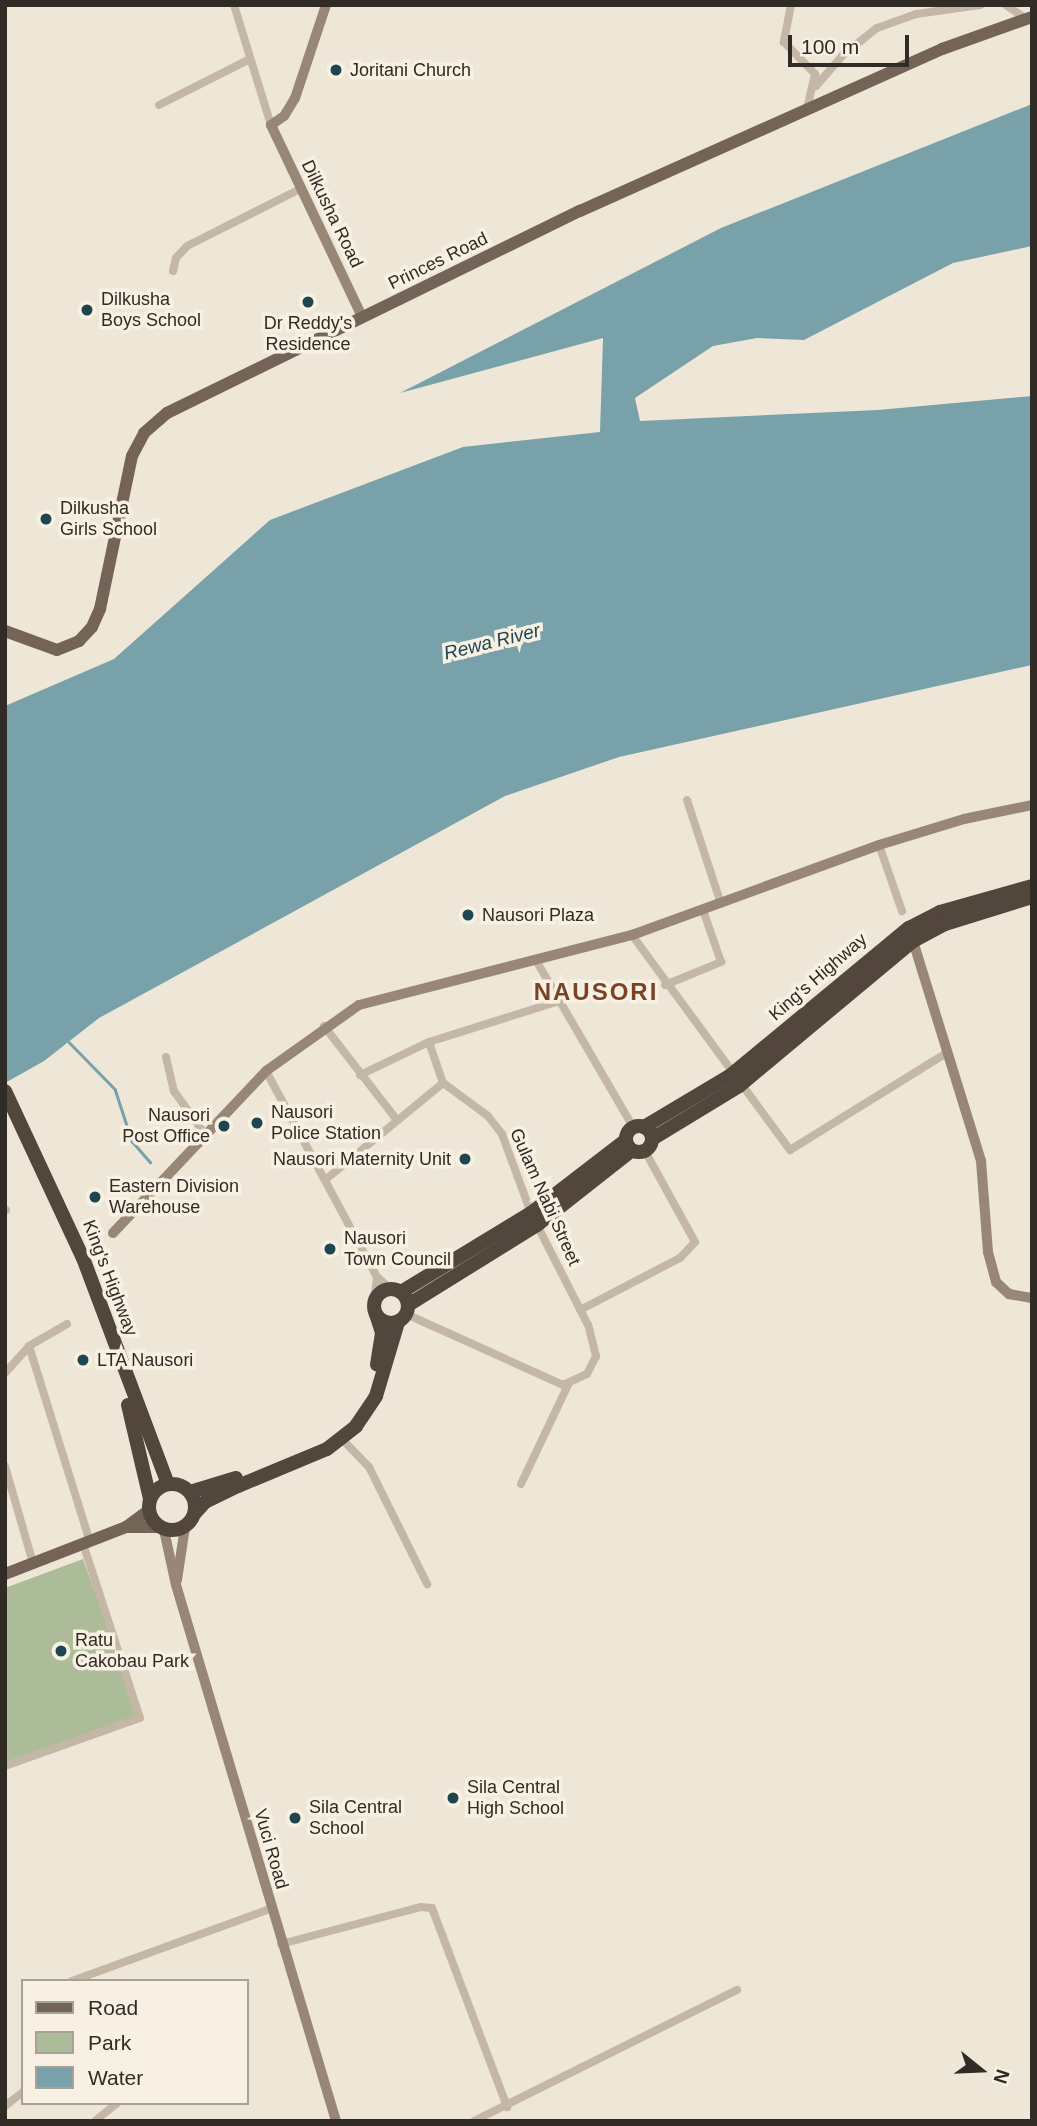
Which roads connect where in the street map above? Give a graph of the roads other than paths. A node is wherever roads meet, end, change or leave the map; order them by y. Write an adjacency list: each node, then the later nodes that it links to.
1 (234, 5): 8 (street)
2 (326, 5): 12 (street)
3 (792, 5): 9 (street)
4 (980, 5): 6 (street)
5 (1006, 5): 7 (street)
6 (916, 10): 9 (street)
7 (1029, 18): 11 (main road, Princes Road)
8 (248, 60): 10 (street); 12 (street)
9 (816, 86): 11 (street)
10 (159, 105)
11 (807, 110): 15 (main road, Princes Road)
12 (271, 125): 13 (street, Dilkusha Road)
13 (300, 189): 14 (street); 15 (street, Dilkusha Road)
14 (173, 271)
15 (362, 317): 16 (main road, Princes Road)
16 (5, 631)
17 (687, 800): 22 (street)
18 (1032, 805): 19 (street)
19 (879, 845): 22 (street); 24 (street)
20 (1032, 886): 36 (highway, King's Highway)
21 (1032, 897): 26 (highway, King's Highway)
22 (720, 904): 23 (street)
23 (703, 910): 25 (street); 28 (street)
24 (902, 911)
25 (632, 935): 27 (street); 28 (street)
26 (914, 941): 32 (street); 36 (highway, King's Highway)
27 (537, 962): 29 (street); 30 (street)
28 (665, 985): 36 (street)
29 (559, 1001): 31 (street); 43 (street)
30 (324, 1026): 34 (street); 35 (street)
31 (429, 1042): 35 (street); 37 (street)
32 (948, 1052): 36 (street); 48 (street)
33 (166, 1057): 42 (street)
34 (266, 1071): 42 (street); 44 (street)
35 (360, 1075): 40 (street)
36 (735, 1081): 43 (highway, King's Highway)
37 (443, 1083): 40 (street); 45 (street, Gulam Nabi Street)
38 (5, 1091): 41 (highway, King's Highway)
39 (5, 1113): 41 (highway, King's Highway)
40 (397, 1121): 44 (street)
41 (19, 1130): 58 (highway, King's Highway); 61 (highway, King's Highway)
42 (204, 1133): 46 (street)
43 (639, 1139): 45 (highway, King's Highway); 51 (street)
44 (325, 1180): 47 (street)
45 (534, 1219): 49 (highway, King's Highway); 51 (street, Gulam Nabi Street)
46 (113, 1233)
47 (377, 1277): 49 (street); 50 (street)
48 (1032, 1298)
49 (401, 1305): 50 (highway, King's Highway); 50 (highway); 55 (street); 56 (highway)
50 (375, 1308): 56 (highway)
51 (580, 1310): 55 (street, Gulam Nabi Street)
52 (66, 1324): 53 (street)
53 (29, 1346): 54 (street); 66 (street)
54 (5, 1373)
55 (568, 1385): 59 (street)
56 (339, 1436): 60 (highway); 62 (highway); 69 (street)
57 (5, 1466): 67 (street)
58 (169, 1484): 60 (highway); 61 (highway)
59 (521, 1484)
60 (190, 1492): 62 (highway)
61 (149, 1505): 63 (main road); 65 (highway)
62 (195, 1513): 64 (highway)
63 (126, 1527): 65 (main road); 66 (main road)
64 (185, 1527): 65 (highway); 70 (street, Vuci Road)
65 (162, 1528): 70 (street, Vuci Road)
66 (87, 1543): 67 (main road); 71 (street)
67 (33, 1563): 68 (main road)
68 (5, 1574)
69 (427, 1584)
70 (176, 1586): 72 (street, Vuci Road)
71 (5, 1766)
72 (271, 1909): 73 (street, Vuci Road); 74 (street)
73 (281, 1944): 79 (street); 81 (street, Vuci Road)
74 (78, 1979)
75 (737, 1990): 79 (street)
76 (21, 2094): 78 (street)
77 (115, 2105): 80 (street)
78 (5, 2106)
79 (507, 2107): 82 (street)
80 (95, 2121)
81 (337, 2121)
82 (474, 2121)

